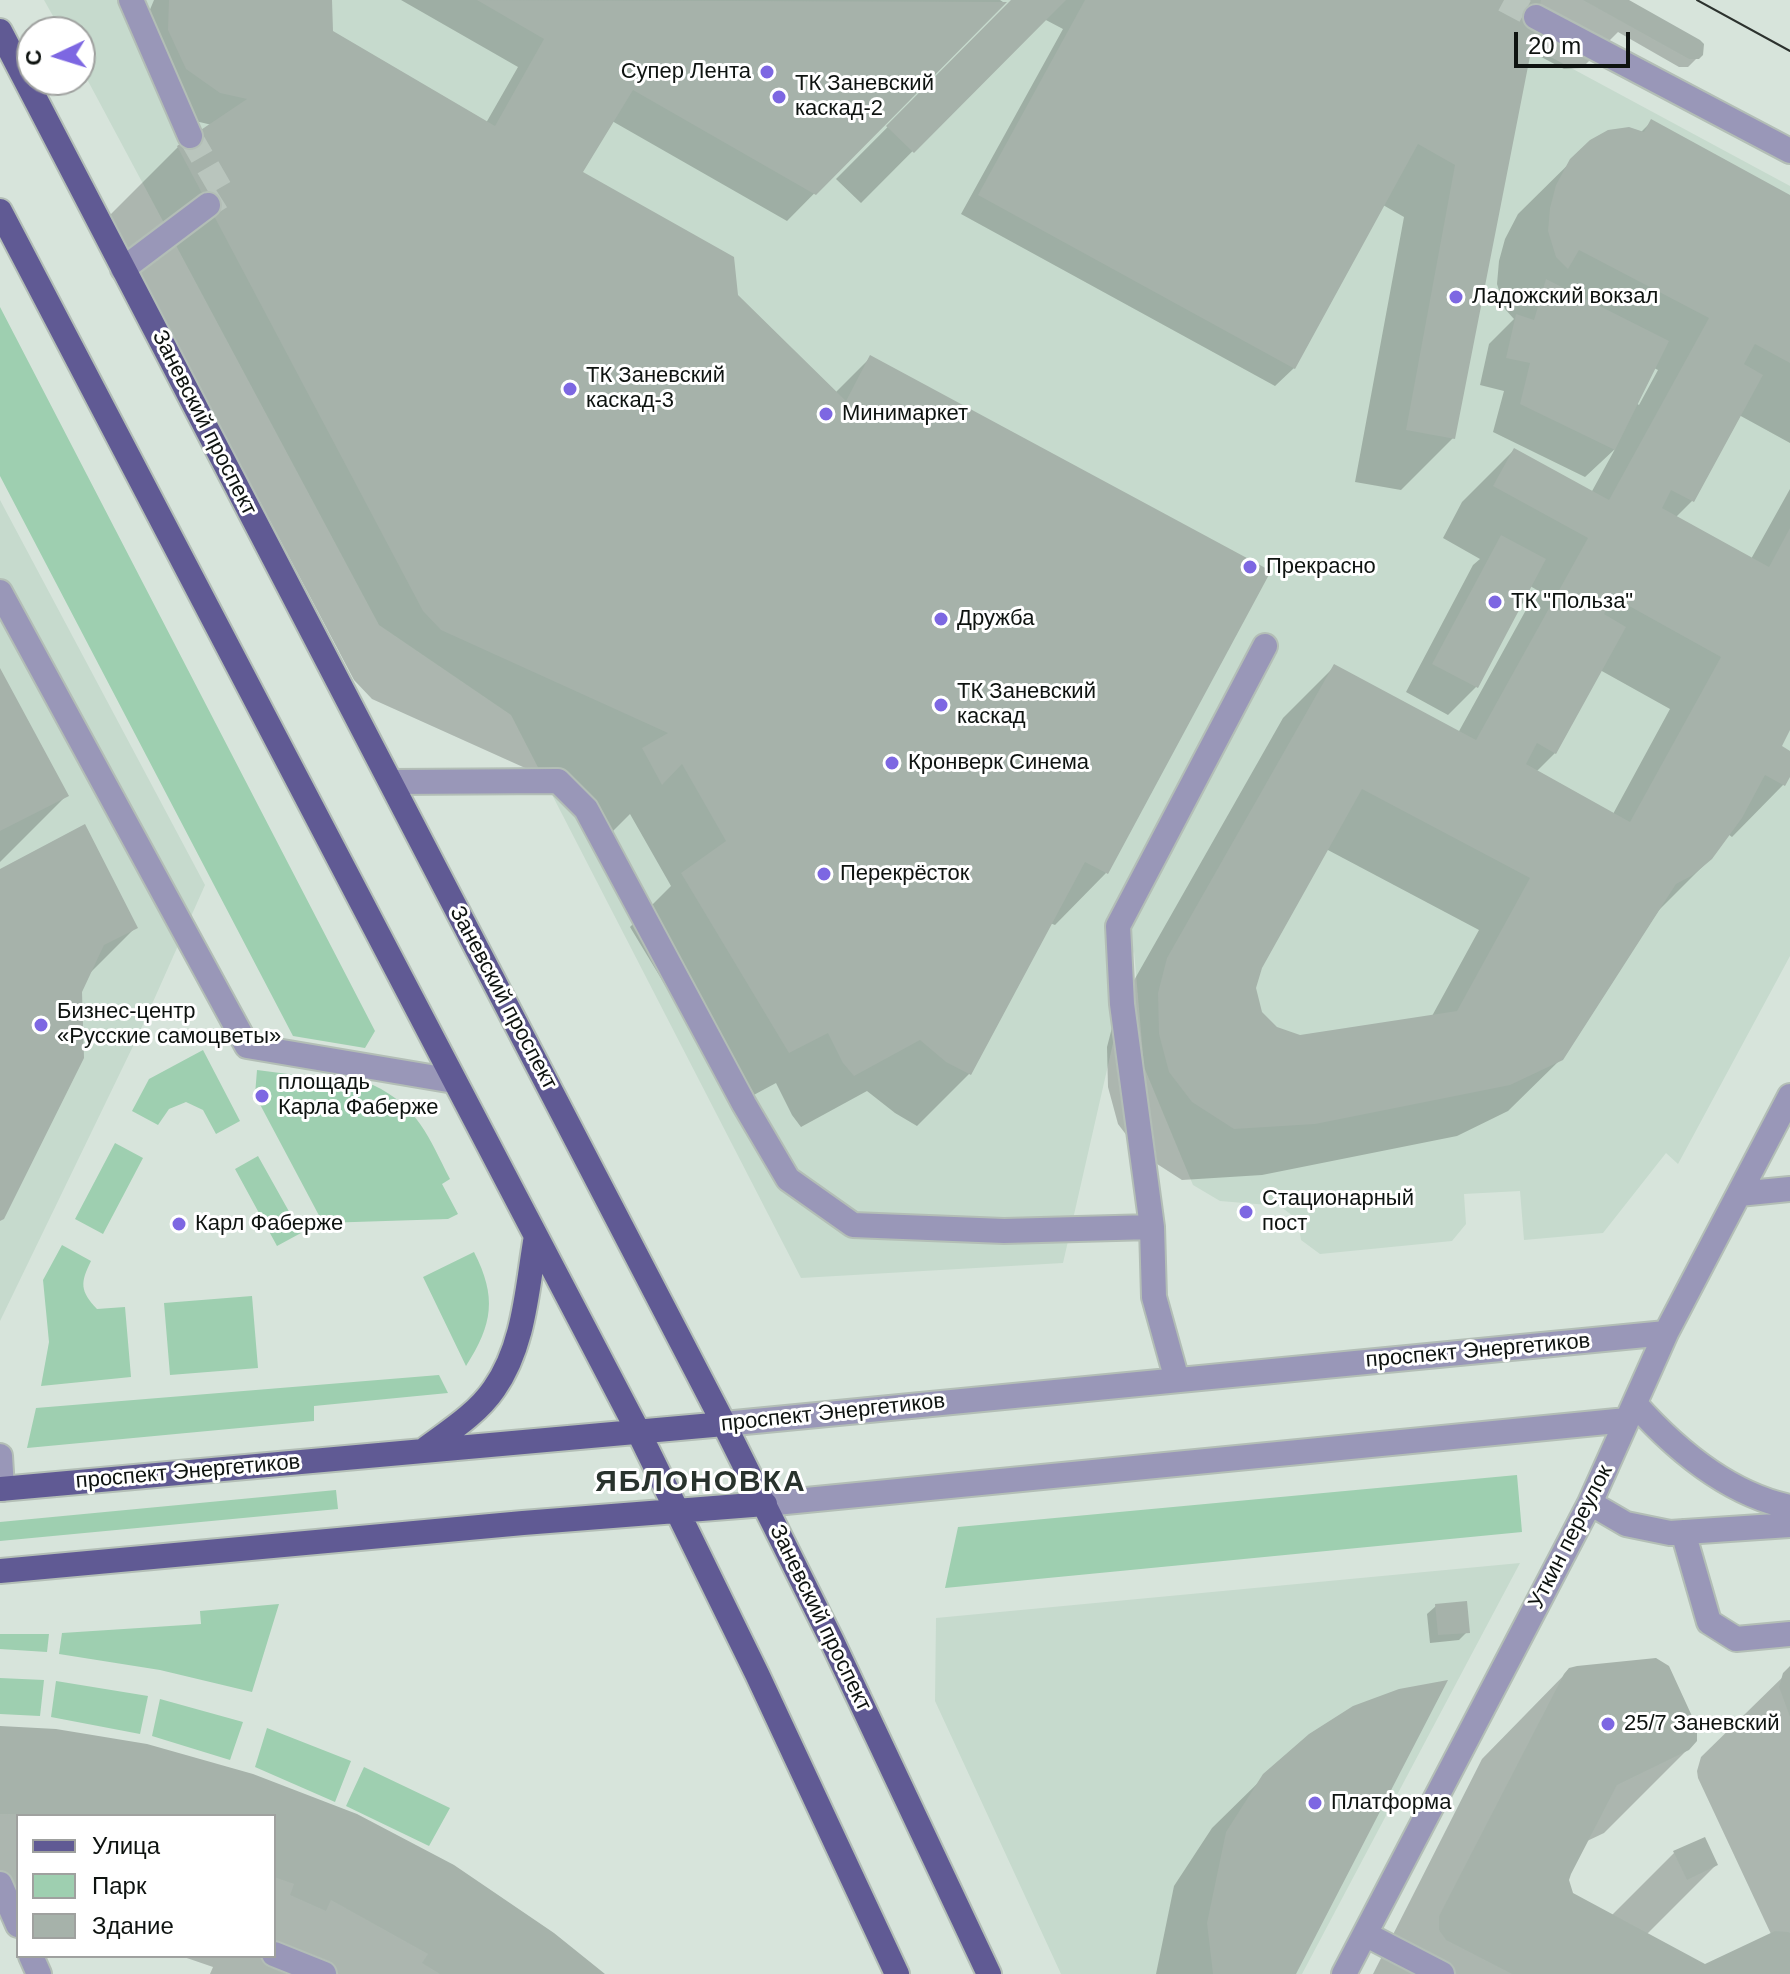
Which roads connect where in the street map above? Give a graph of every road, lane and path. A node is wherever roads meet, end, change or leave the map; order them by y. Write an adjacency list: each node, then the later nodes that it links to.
1 (131, 0): 4 (street)
2 (1536, 17): 5 (street)
3 (0, 31): 8 (main road, Заневский проспект)
4 (190, 136)
5 (1790, 151)
6 (208, 205): 8 (street)
7 (0, 211): 12 (main road)
8 (123, 269): 11 (main road, Заневский проспект)
9 (0, 592): 12 (street)
10 (1265, 646): 16 (street)
11 (391, 782): 16 (street); 21 (main road, Заневский проспект)
12 (454, 1081): 17 (main road)
13 (1790, 1096): 15 (street, Уткин переулок)
14 (1790, 1189): 15 (street)
15 (1739, 1194): 18 (street, Уткин переулок)
16 (1152, 1227): 19 (street)
17 (536, 1236): 22 (main road); 23 (main road)
18 (1666, 1333): 19 (street, проспект Энергетиков); 20 (street, Уткин переулок)
19 (1177, 1380): 21 (street, проспект Энергетиков)
20 (1631, 1412): 26 (street, Уткин переулок); 27 (street); 28 (street)
21 (724, 1424): 22 (main road, проспект Энергетиков); 27 (main road, Заневский проспект)
22 (638, 1431): 23 (main road, проспект Энергетиков); 29 (main road)
23 (424, 1450): 25 (main road, проспект Энергетиков)
24 (0, 1456): 25 (street)
25 (1, 1489)
26 (1590, 1503): 31 (street); 36 (street, Уткин переулок)
27 (765, 1504): 29 (main road); 40 (main road, Заневский проспект)
28 (1790, 1507)
29 (678, 1511): 32 (main road); 39 (main road)
30 (1790, 1525): 31 (street)
31 (1683, 1532): 33 (street)
32 (0, 1571)
33 (1790, 1634)
34 (16, 1887): 35 (street)
35 (16, 1920)
36 (1365, 1934): 41 (street, Уткин переулок); 42 (street)
37 (276, 1955): 38 (street)
38 (324, 1974)
39 (897, 1974)
40 (989, 1974)
41 (1344, 1974)
42 (1442, 1974)

